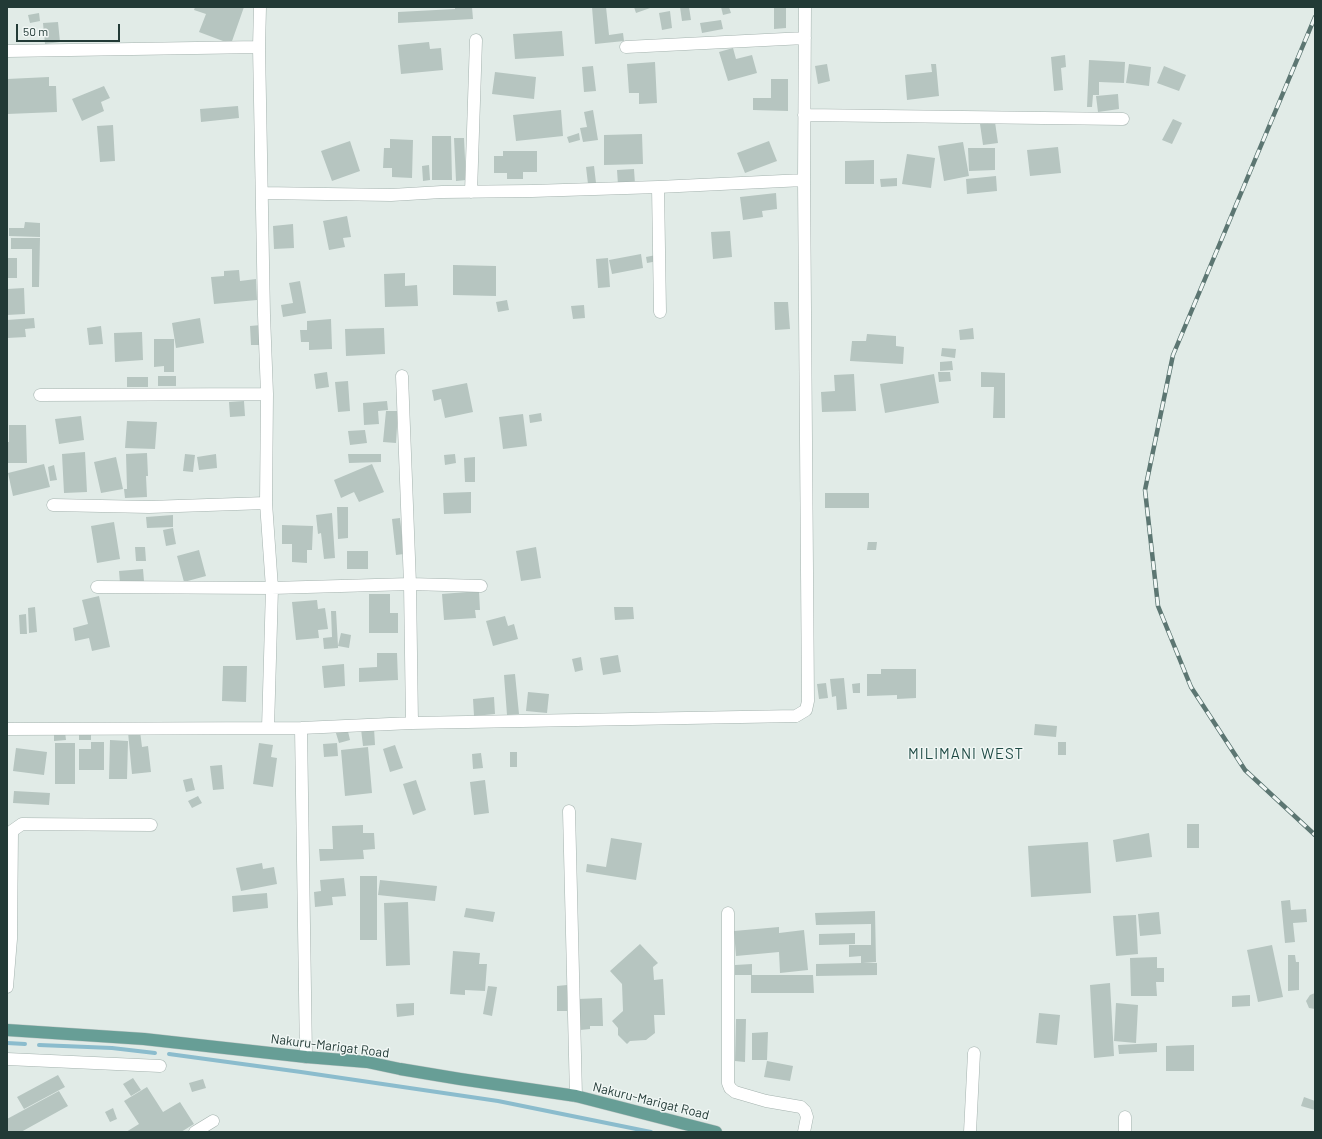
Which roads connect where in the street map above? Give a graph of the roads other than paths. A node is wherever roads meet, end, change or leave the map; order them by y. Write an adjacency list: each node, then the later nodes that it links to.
1 (260, 7): 5 (street)
2 (805, 7): 3 (street)
3 (805, 38): 6 (street); 8 (street)
4 (476, 40): 12 (street)
5 (259, 47): 7 (street); 13 (street)
6 (626, 47)
7 (7, 51)
8 (804, 115): 9 (street); 10 (street)
9 (1123, 118)
10 (804, 180): 11 (street); 24 (street)
11 (658, 187): 12 (street); 14 (street)
12 (471, 192): 13 (street)
13 (262, 193): 16 (street)
14 (660, 312)
15 (402, 376): 20 (street)
16 (267, 394): 17 (street); 18 (street)
17 (40, 395)
18 (266, 503): 19 (street); 23 (street)
19 (54, 505)
20 (410, 584): 21 (street); 23 (street); 24 (street)
21 (481, 586)
22 (97, 588): 23 (street)
23 (272, 588): 25 (street)
24 (412, 723): 26 (street)
25 (268, 728): 26 (street); 27 (street)
26 (301, 728): 34 (street)
27 (7, 729)
28 (568, 811): 37 (street)
29 (151, 825): 31 (street)
30 (728, 913): 43 (street)
31 (7, 987)
32 (7, 1030): 34 (main road, Nakuru-Marigat Road)
33 (974, 1053): 44 (street)
34 (306, 1057): 37 (main road, Nakuru-Marigat Road)
35 (7, 1059): 36 (street)
36 (160, 1066)
37 (576, 1096): 40 (main road, Nakuru-Marigat Road)
38 (1125, 1117): 45 (street)
39 (213, 1121): 41 (street)
40 (689, 1129): 42 (main road, Nakuru-Marigat Road)
41 (195, 1132)
42 (716, 1132)
43 (804, 1132)
44 (970, 1132)
45 (1125, 1132)

